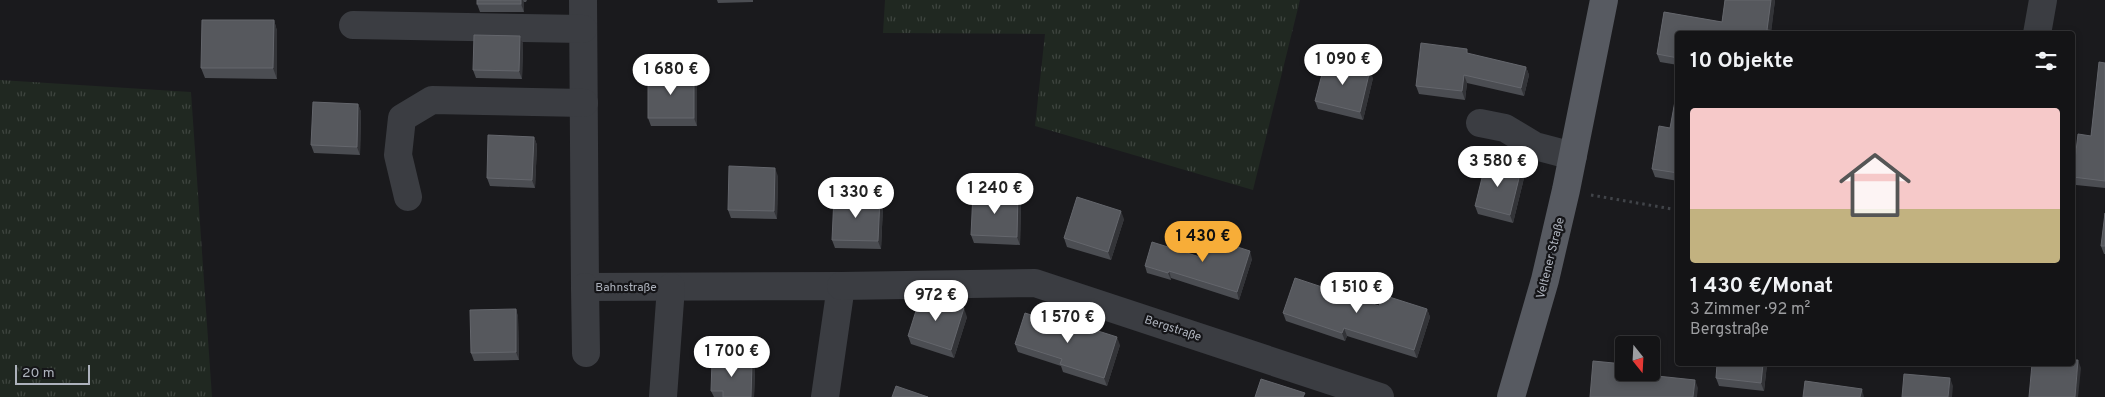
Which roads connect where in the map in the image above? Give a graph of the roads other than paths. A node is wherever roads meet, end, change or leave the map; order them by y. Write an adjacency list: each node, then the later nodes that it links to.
1 (582, 0): 5 (street, Bahnstraße)
2 (1604, 0): 9 (main road, Veltener Straße)
3 (2043, 0): 6 (street)
4 (353, 26): 5 (street)
5 (583, 29): 7 (street, Bahnstraße)
6 (2038, 31)
7 (584, 103): 10 (street); 13 (street, Bahnstraße)
8 (1480, 123): 9 (street)
9 (1573, 156): 18 (main road, Veltener Straße)
10 (408, 197)
11 (671, 286): 12 (street, Bahnstraße); 13 (street, Bahnstraße); 15 (street)
12 (841, 286): 16 (street); 17 (street, Bergstraße)
13 (586, 287): 14 (street)
14 (586, 353)
15 (663, 397)
16 (825, 397)
17 (1380, 397)
18 (1511, 397)

